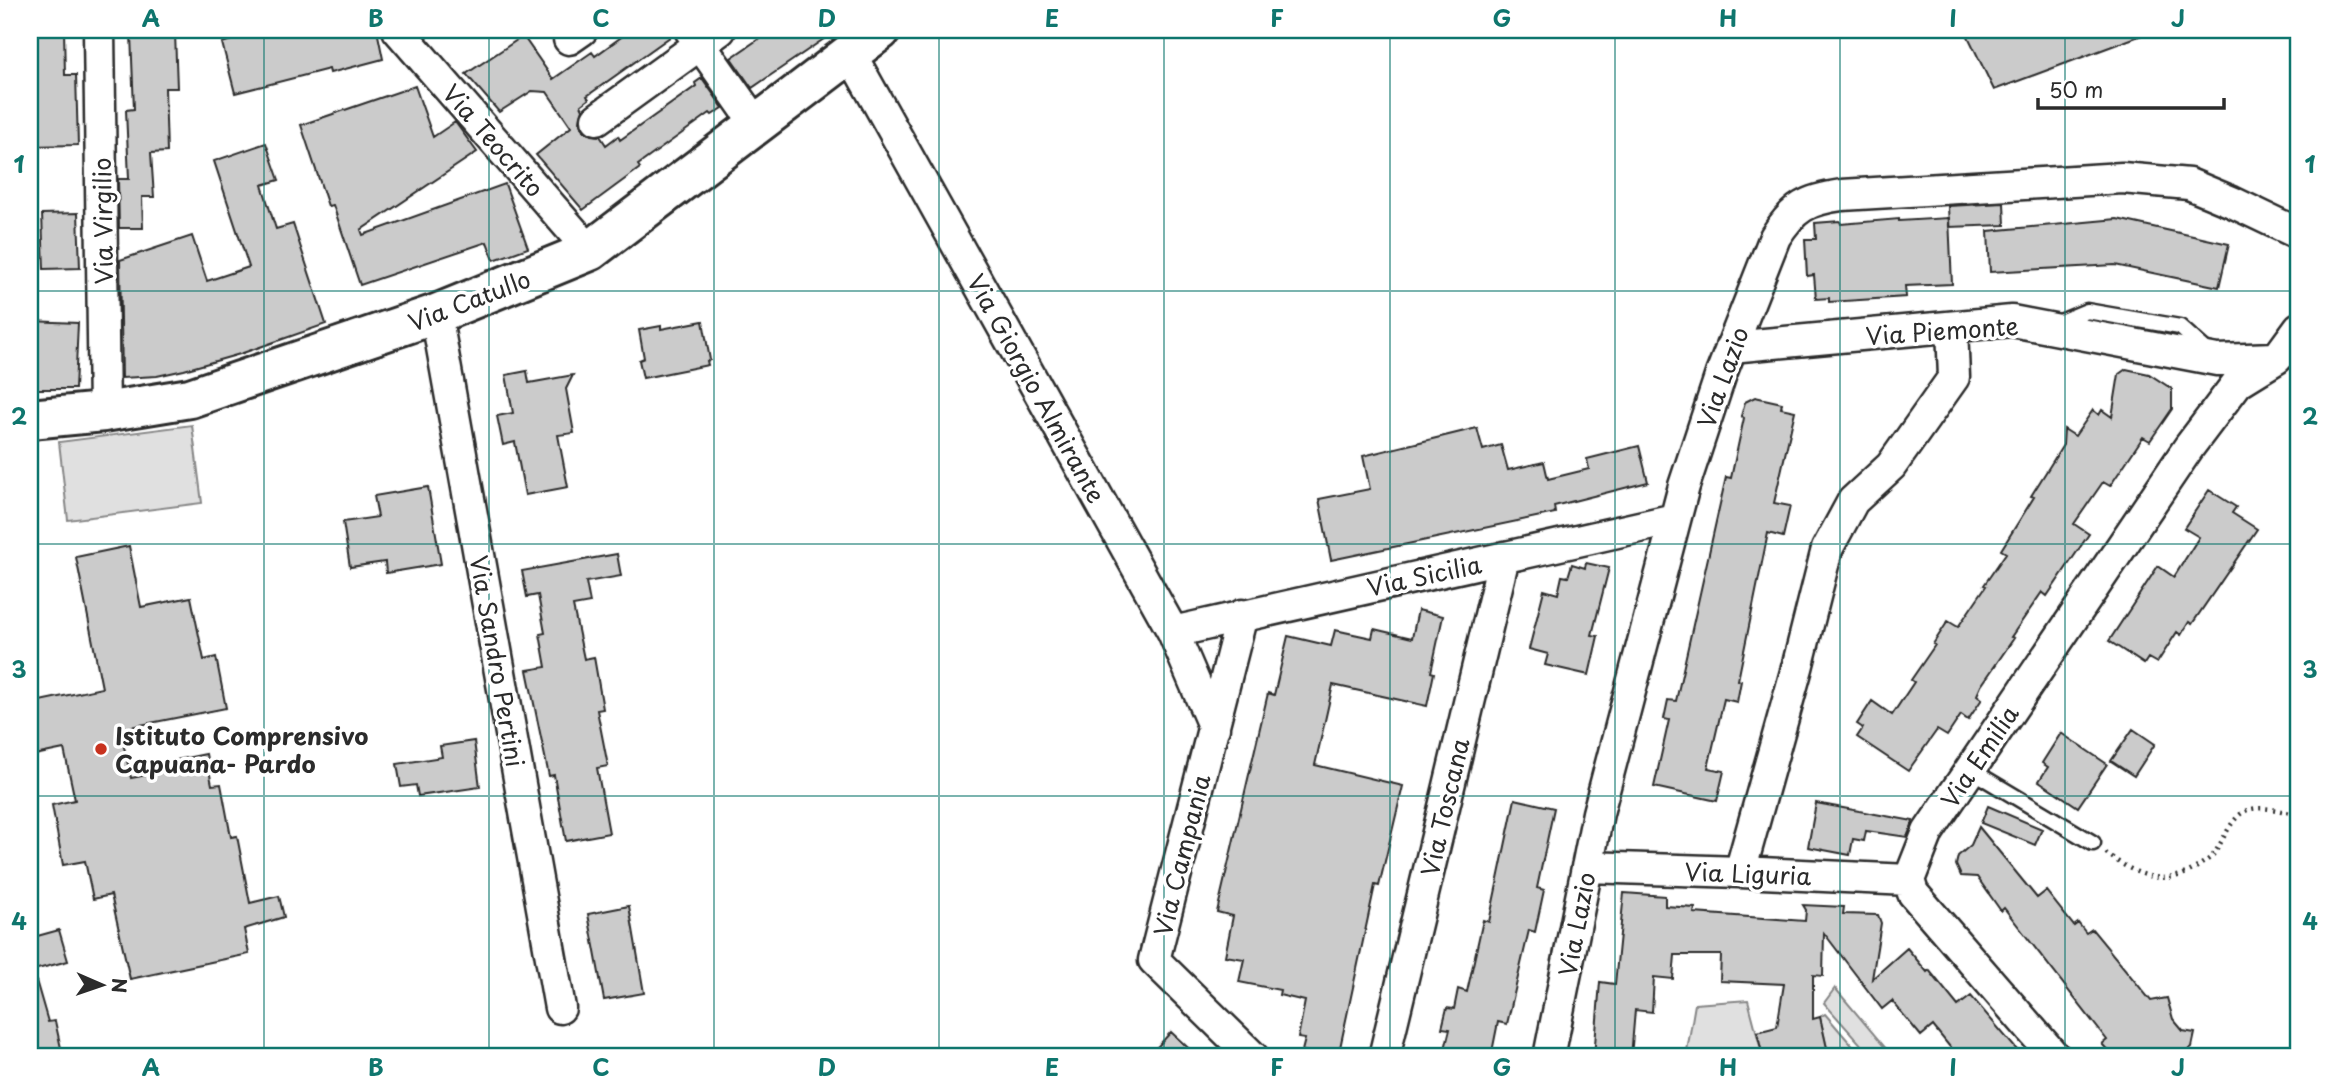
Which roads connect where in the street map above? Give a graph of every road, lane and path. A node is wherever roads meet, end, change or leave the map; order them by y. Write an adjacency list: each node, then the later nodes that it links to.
1 (99, 30): 15 (street, Via Virgilio)
2 (398, 30): 9 (street, Via Teocrito)
3 (881, 30): 5 (street, Via Catullo)
4 (703, 34): 6 (street); 7 (street)
5 (850, 54): 7 (street, Via Catullo); 20 (street, Via Giorgio Almirante)
6 (597, 119)
7 (756, 124): 9 (street, Via Catullo)
8 (2299, 234): 13 (street, Via Lazio)
9 (590, 251): 10 (street, Via Catullo)
10 (436, 314): 15 (street, Via Catullo); 28 (street, Via Sandro Pertini)
11 (1952, 327): 13 (street, Via Piemonte); 14 (street, Via Piemonte); 26 (street)
12 (2299, 328): 14 (street)
13 (1731, 347): 17 (street, Via Lazio)
14 (2277, 358): 22 (street, Via Emilia)
15 (104, 412): 16 (street, Via Catullo)
16 (30, 419)
17 (1675, 519): 18 (street, Via Sicilia); 25 (street, Via Lazio)
18 (1504, 557): 19 (street, Via Sicilia); 30 (street, Via Toscana)
19 (1242, 615): 20 (street, Via Sicilia); 21 (street, Via Campania)
20 (1173, 632): 21 (street, Via Giorgio Almirante)
21 (1214, 728): 29 (street, Via Campania)
22 (1969, 769): 24 (lane); 27 (street, Via Emilia)
23 (2299, 815): 24 (path)
24 (2093, 843)
25 (1587, 867): 26 (street, Via Liguria); 31 (street, Via Lazio)
26 (1740, 872): 27 (street, Via Liguria)
27 (1909, 880): 32 (street)
28 (560, 1008)
29 (1253, 1057)
30 (1384, 1057)
31 (1549, 1057)
32 (2055, 1057)

